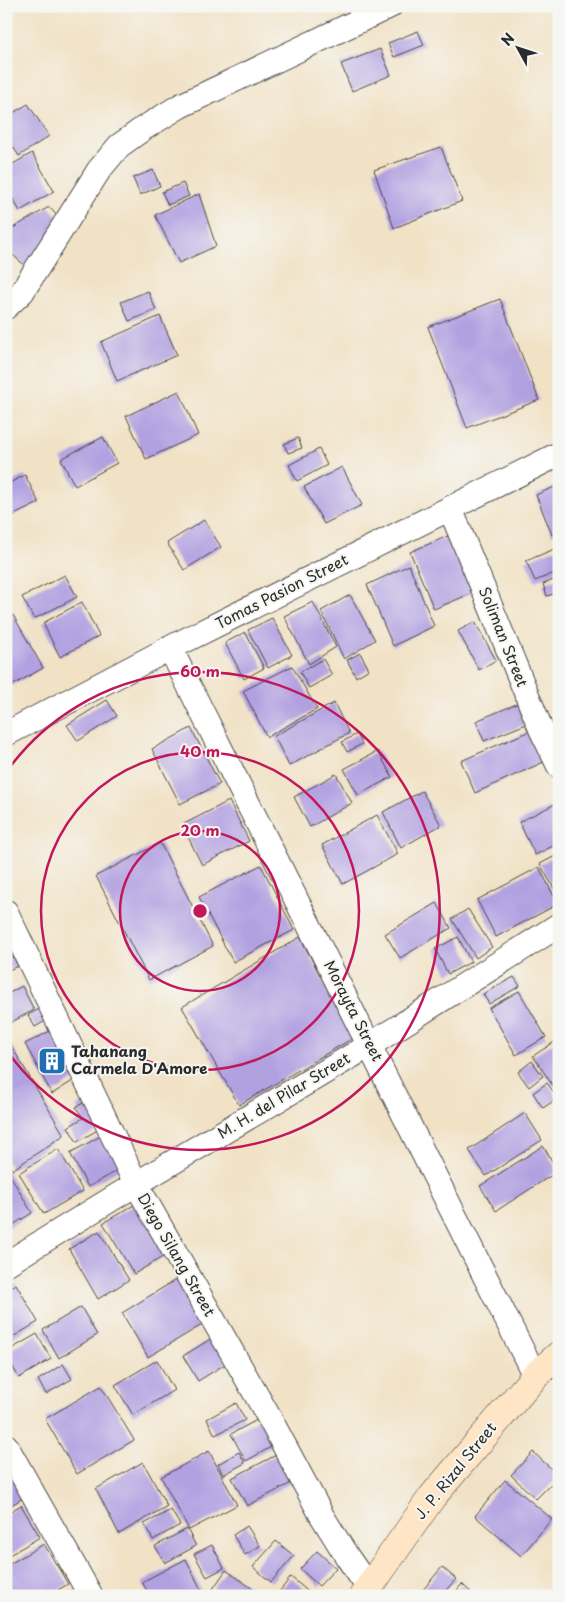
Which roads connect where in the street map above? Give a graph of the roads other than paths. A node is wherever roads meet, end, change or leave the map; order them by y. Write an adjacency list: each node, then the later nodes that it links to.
1 (390, 6): 2 (street)
2 (6, 308)
3 (559, 454): 4 (street, Tomas Pasion Street)
4 (450, 508): 5 (street, Tomas Pasion Street); 7 (street, Soliman Street)
5 (170, 648): 6 (street, Tomas Pasion Street); 10 (street, Morayta Street)
6 (6, 734)
7 (559, 766)
8 (6, 912): 11 (street, Diego Silang Street)
9 (559, 924): 10 (street, M. H. del Pilar Street)
10 (370, 1045): 11 (street, M. H. del Pilar Street); 14 (street, Morayta Street)
11 (136, 1184): 12 (street, M. H. del Pilar Street); 16 (street, Diego Silang Street)
12 (6, 1264)
13 (559, 1355): 14 (main road, J. P. Rizal Street)
14 (535, 1376): 16 (main road, J. P. Rizal Street)
15 (6, 1446): 17 (street)
16 (366, 1591)
17 (91, 1596)

